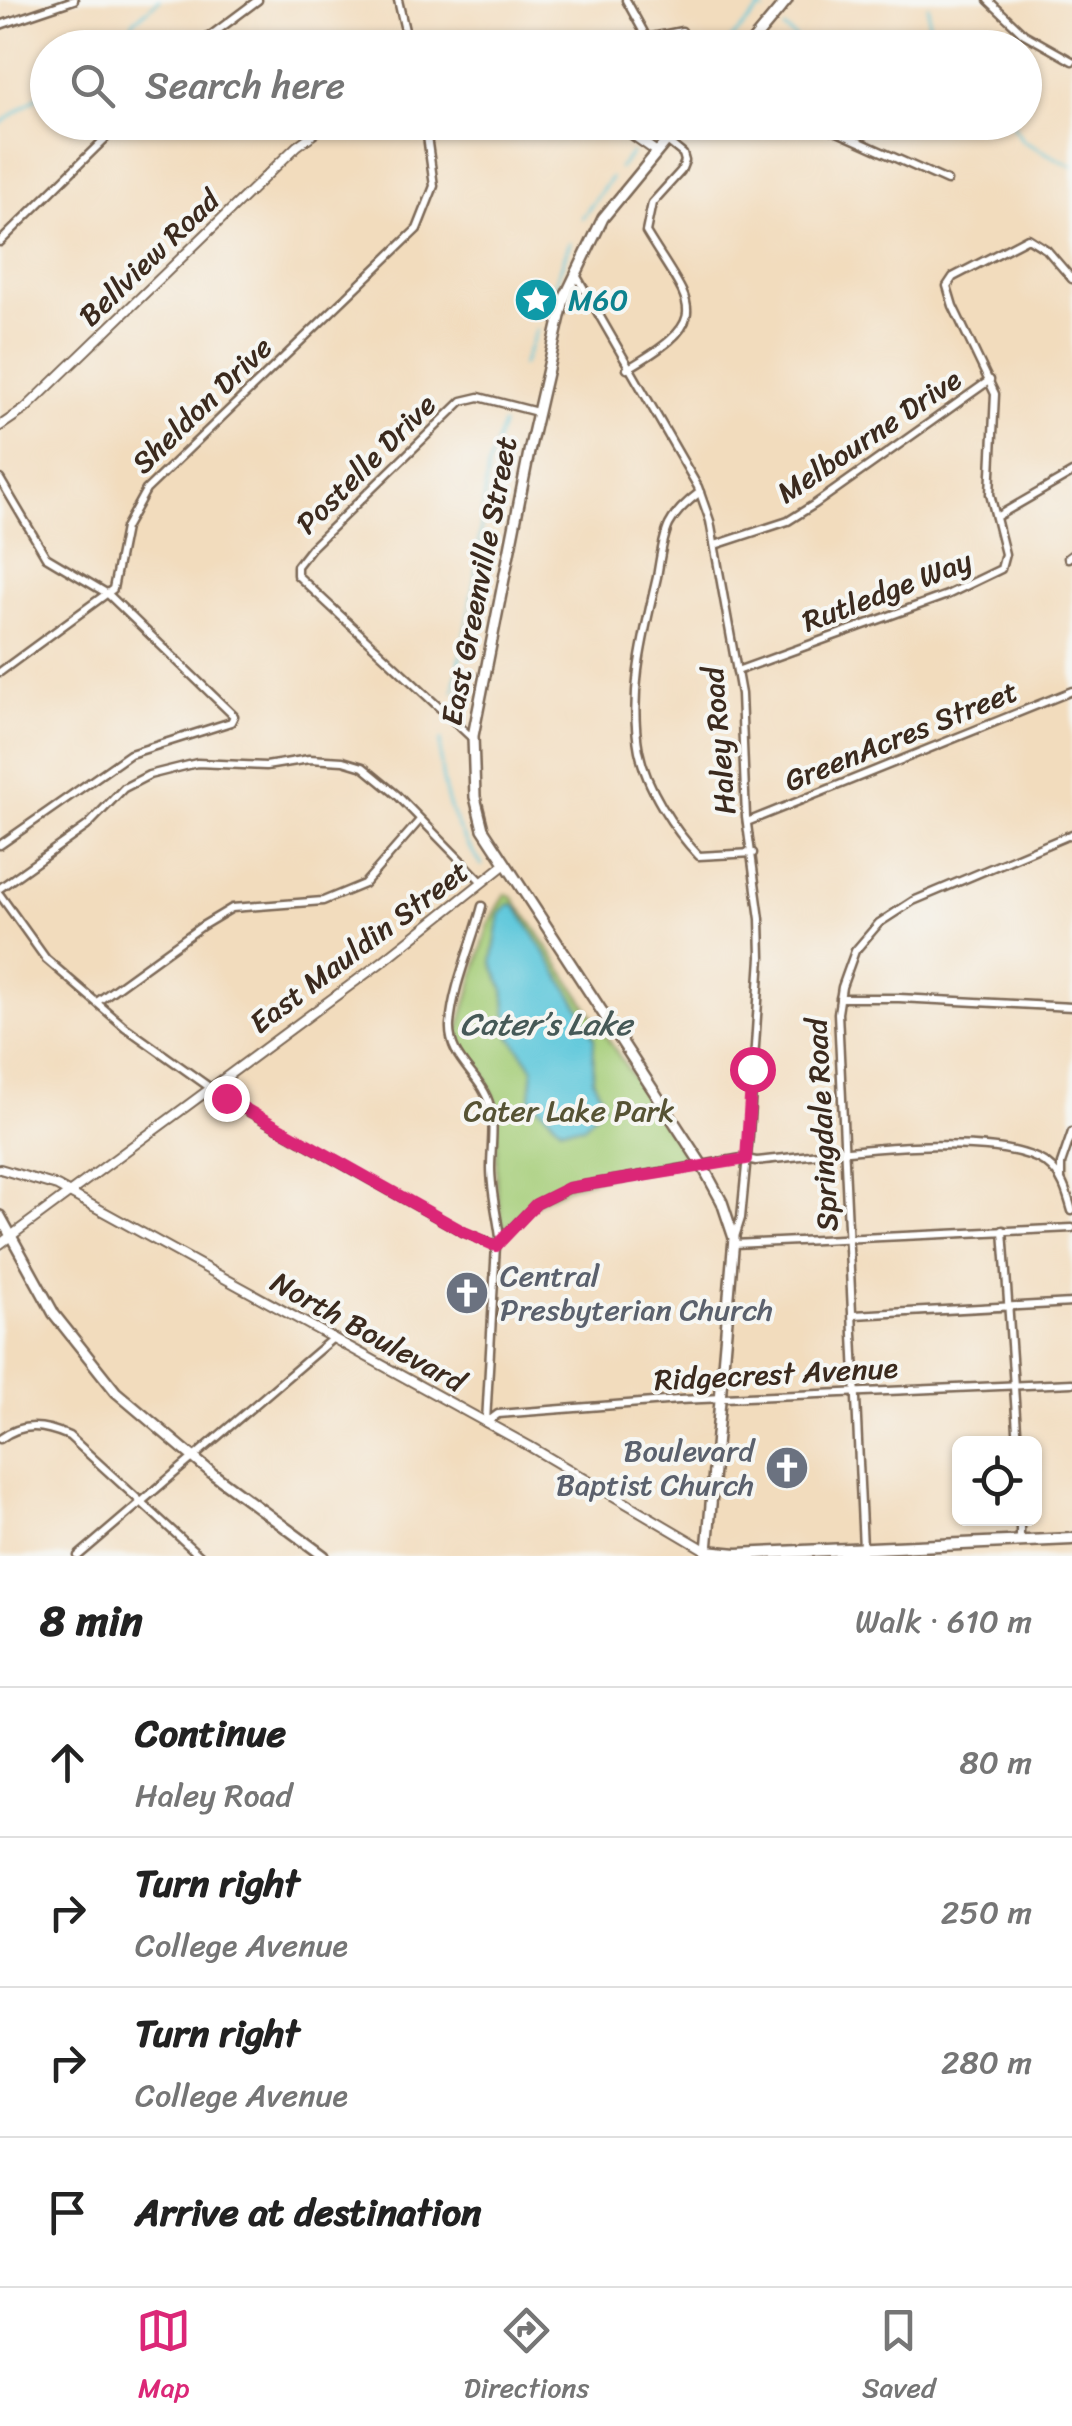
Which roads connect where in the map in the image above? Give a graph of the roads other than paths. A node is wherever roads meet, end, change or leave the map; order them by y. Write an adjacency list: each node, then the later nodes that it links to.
1 (74, 0): 7 (street)
2 (258, 0): 8 (street)
3 (398, 0): 9 (street)
4 (626, 0): 10 (street)
5 (788, 0): 11 (main road)
6 (988, 0): 12 (street)
7 (0, 26)
8 (218, 30)
9 (405, 30)
10 (643, 30)
11 (762, 30)
12 (1020, 30)
13 (1042, 44): 14 (street)
14 (1072, 60)
15 (104, 140): 23 (street)
16 (305, 140): 29 (street, Bellview Road)
17 (428, 140): 35 (street, Sheldon Drive)
18 (640, 140): 21 (street)
19 (855, 140): 22 (street)
20 (667, 141): 21 (main road, East Greenville Street); 26 (street)
21 (657, 152): 24 (main road, East Greenville Street)
22 (947, 181)
23 (0, 242)
24 (575, 274): 26 (street, Haley Road); 28 (main road, East Greenville Street)
25 (1072, 279): 27 (street)
26 (628, 369): 32 (street, Haley Road)
27 (990, 380): 33 (street, Rutledge Way); 34 (street, Melbourne Drive)
28 (537, 412): 39 (main road, East Greenville Street); 39 (street, Postelle Drive)
29 (0, 426)
30 (1072, 472): 33 (street)
31 (0, 480): 35 (street)
32 (700, 492): 34 (street, Haley Road); 44 (street)
33 (996, 517): 36 (street, Rutledge Way)
34 (715, 545): 36 (street, Haley Road)
35 (108, 594): 37 (street); 43 (street)
36 (737, 671): 41 (street, Haley Road)
37 (0, 672)
38 (1072, 691): 41 (street, GreenAcres Street)
39 (473, 739): 45 (main road, East Greenville Street)
40 (420, 820): 46 (street); 47 (street); 50 (street)
41 (747, 822): 44 (street, Haley Road)
42 (1072, 834): 49 (street, Springdale Road)
43 (0, 845)
44 (753, 852): 55 (street, Haley Road)
45 (504, 864): 46 (street, East Mauldin Street); 56 (main road, East Greenville Street)
46 (482, 882): 52 (street, East Mauldin Street)
47 (0, 892): 50 (street)
48 (482, 906): 67 (street)
49 (840, 998): 51 (street); 54 (street, Springdale Road)
50 (98, 1002): 52 (street)
51 (1072, 1008)
52 (211, 1088): 59 (street, East Mauldin Street); 67 (street)
53 (1072, 1132): 58 (street)
54 (845, 1152): 55 (street); 58 (street); 65 (street, Springdale Road)
55 (746, 1159): 56 (street); 66 (street, Haley Road)
56 (702, 1165): 66 (main road, East Greenville Street); 67 (street)
57 (0, 1169): 59 (street, North Boulevard)
58 (1060, 1179): 60 (street)
59 (68, 1192): 64 (street, East Mauldin Street); 72 (street, North Boulevard)
60 (1072, 1210)
61 (0, 1216): 64 (main road)
62 (1072, 1228): 63 (street)
63 (1003, 1230): 65 (street); 69 (street)
64 (10, 1236): 68 (street, East Mauldin Street); 80 (main road)
65 (850, 1238): 66 (street); 71 (street, Springdale Road)
66 (734, 1241): 76 (main road, East Greenville Street)
67 (498, 1242): 77 (street)
68 (0, 1244)
69 (1008, 1304): 70 (street); 71 (street); 74 (street)
70 (1072, 1304)
71 (854, 1315): 75 (street, Springdale Road)
72 (334, 1338): 77 (street, North Boulevard); 80 (street)
73 (1072, 1383): 74 (street, Ridgecrest Avenue)
74 (1016, 1386): 75 (street, Ridgecrest Avenue); 78 (street)
75 (856, 1392): 76 (street, Ridgecrest Avenue); 85 (street, Springdale Road)
76 (720, 1400): 77 (street, Ridgecrest Avenue); 86 (main road, East Greenville Street)
77 (486, 1423): 86 (street, North Boulevard)
78 (1018, 1436)
79 (0, 1439): 81 (street)
80 (193, 1457): 81 (street); 89 (main road)
81 (141, 1502): 87 (street); 88 (street)
82 (1020, 1526): 84 (street)
83 (1072, 1539): 84 (main road)
84 (1020, 1541): 85 (main road)
85 (864, 1549): 86 (main road)
86 (707, 1554)
87 (78, 1556)
88 (200, 1556)
89 (324, 1556)

